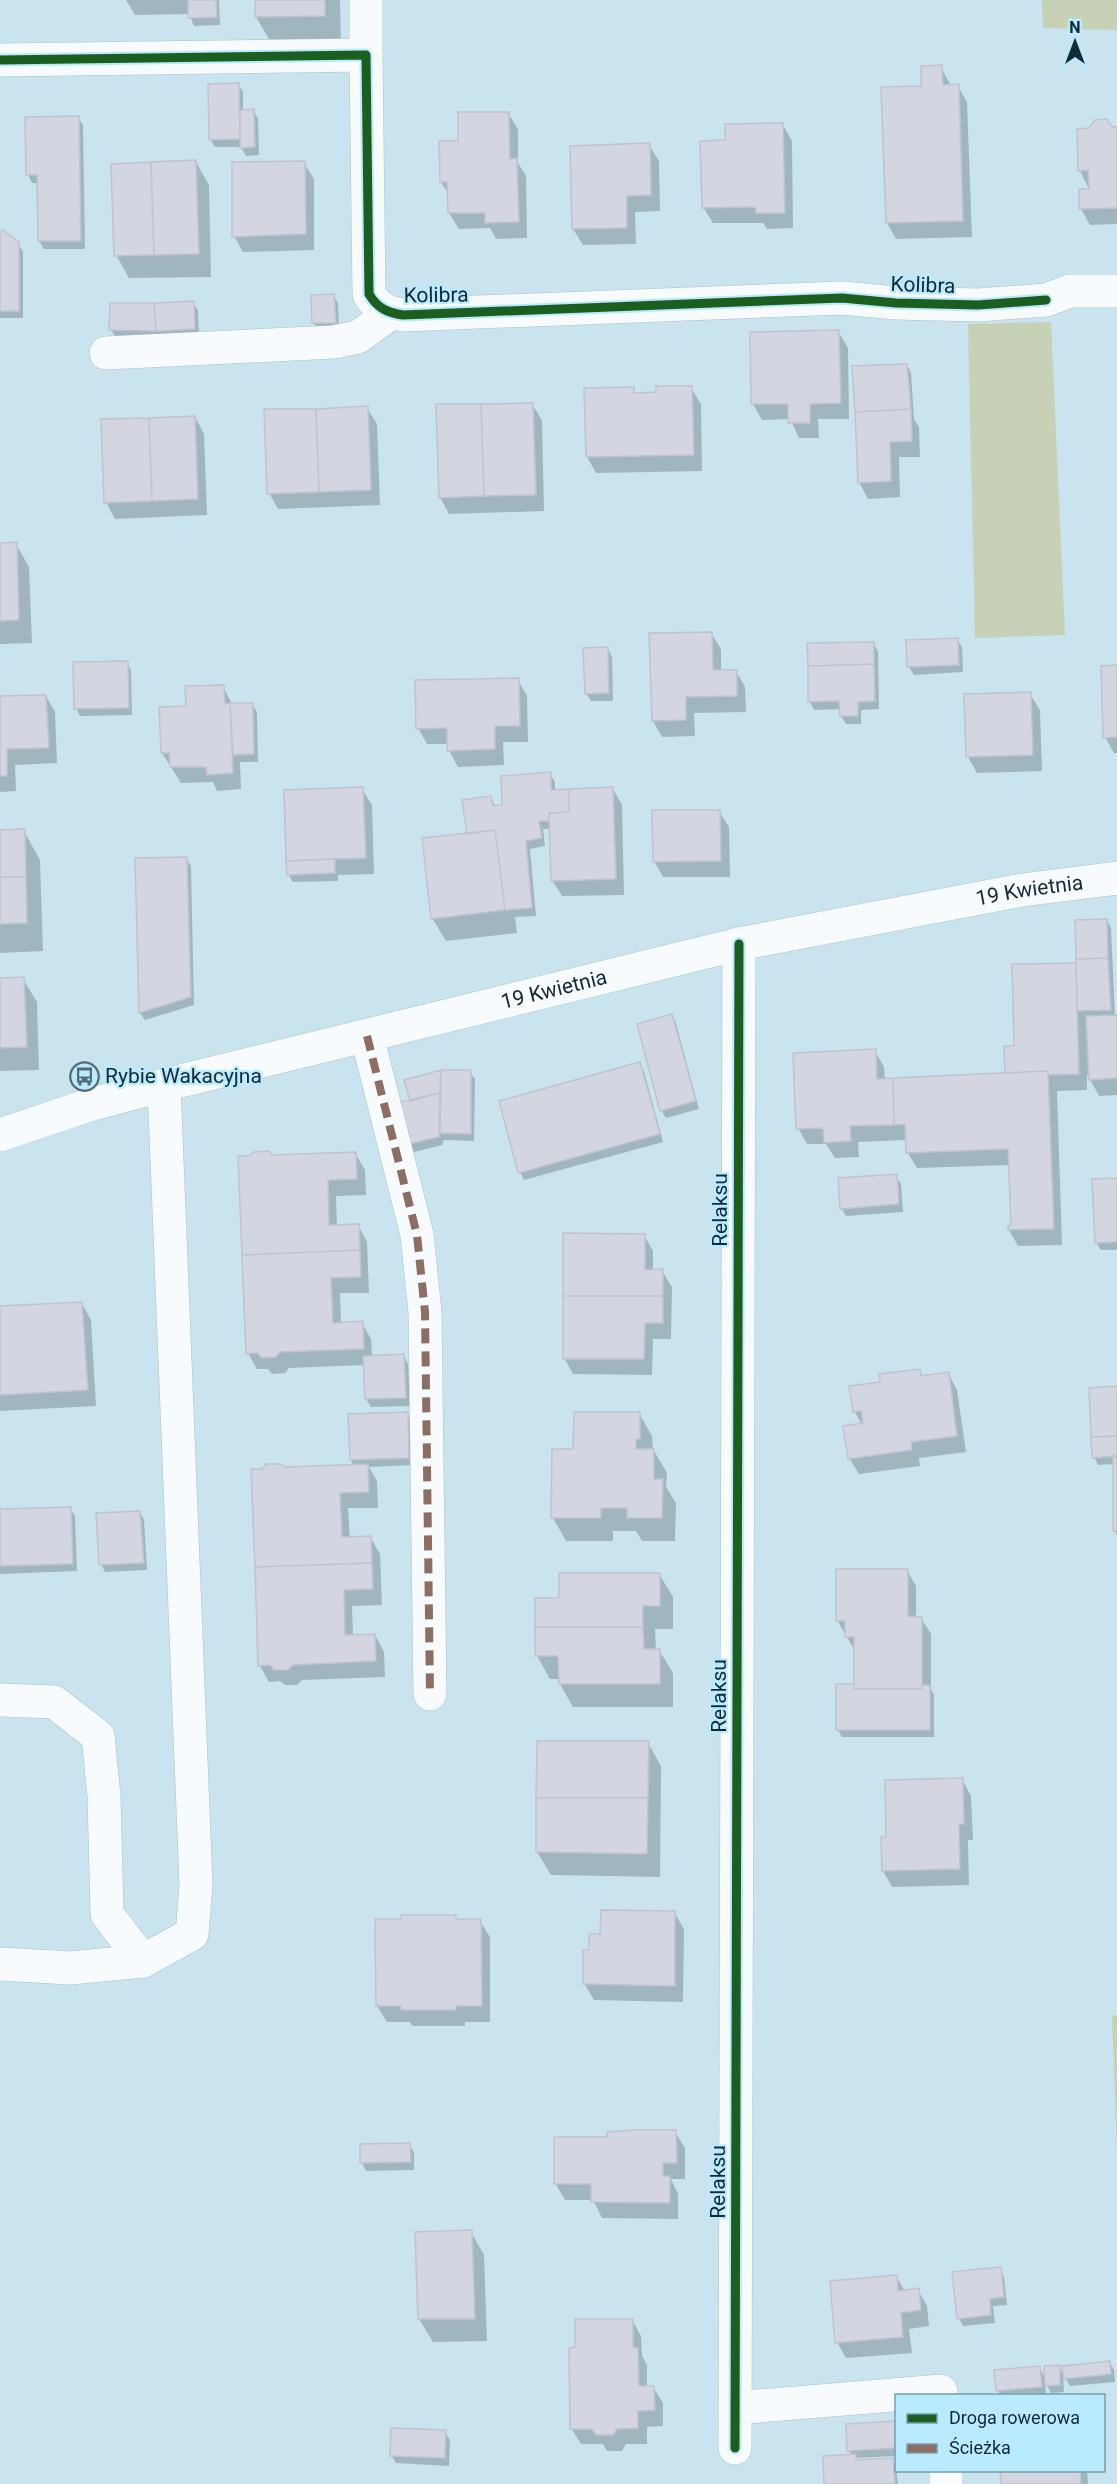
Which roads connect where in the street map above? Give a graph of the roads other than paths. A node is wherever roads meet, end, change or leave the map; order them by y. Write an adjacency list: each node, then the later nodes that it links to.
1 (366, 0): 2 (street, Kolibra)
2 (366, 55): 3 (street); 5 (street, Kolibra)
3 (0, 60)
4 (1117, 291): 5 (street, Kolibra)
5 (391, 313): 6 (street)
6 (106, 353)
7 (1117, 878): 8 (street, 19 Kwietnia)
8 (739, 944): 9 (street, 19 Kwietnia); 19 (street, Relaksu)
9 (367, 1036): 10 (street, 19 Kwietnia); 12 (street)
10 (164, 1085): 11 (street, 19 Kwietnia); 14 (street)
11 (0, 1135)
12 (430, 1694)
13 (0, 1700): 14 (street)
14 (143, 1961): 15 (street)
15 (0, 1964)
16 (905, 2394): 17 (street)
17 (941, 2394)
18 (895, 2395): 19 (street)
19 (735, 2408): 20 (street, Relaksu)
20 (735, 2448)

